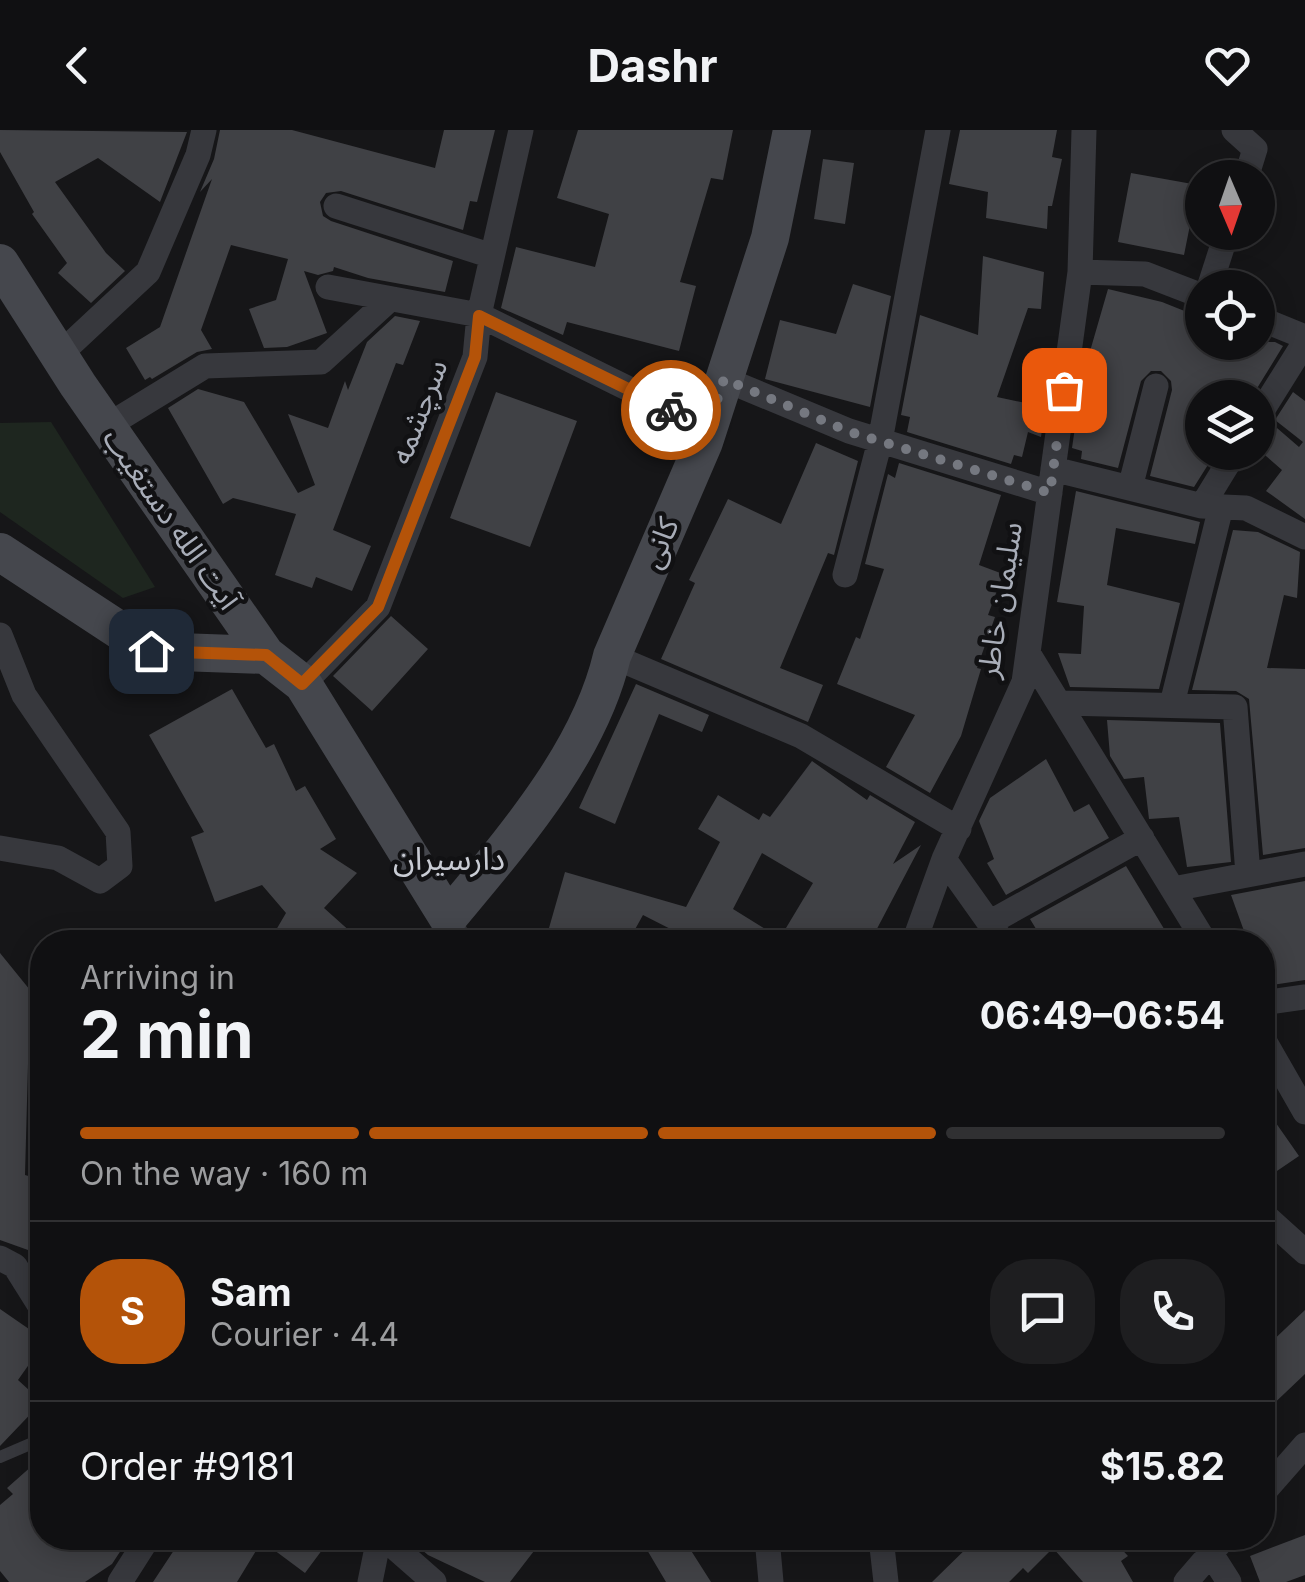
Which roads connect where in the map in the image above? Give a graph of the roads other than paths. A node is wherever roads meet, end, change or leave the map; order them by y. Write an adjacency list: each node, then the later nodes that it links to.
1 (204, 130): 18 (street)
2 (521, 130): 9 (street, سرچشمه)
3 (792, 130): 19 (street, کانی)
4 (938, 130): 24 (street)
5 (1084, 130): 11 (street, سلیمان خاطر)
6 (1234, 130): 7 (street)
7 (1252, 160)
8 (336, 206): 9 (street)
9 (492, 256): 15 (street, سرچشمه)
10 (0, 263): 18 (street, آیت الله دستغیب)
11 (1080, 272): 13 (street); 26 (street, سلیمان خاطر)
12 (328, 288): 14 (street)
13 (1185, 290)
14 (390, 300): 15 (street); 22 (street)
15 (479, 316): 23 (street); 37 (street, سرچشمه)
16 (1275, 326): 17 (street)
17 (1305, 340): 21 (street)
18 (60, 356): 22 (street, آیت الله دستغیب)
19 (724, 379): 23 (street, کانی); 24 (street)
20 (1156, 386): 27 (street)
21 (1275, 389)
22 (106, 426): 34 (street, آیت الله دستغیب)
23 (708, 428): 35 (street, کانی)
24 (880, 440): 26 (street); 31 (street)
25 (1227, 470): 28 (street)
26 (1051, 481): 27 (street); 33 (street, سلیمان خاطر)
27 (1130, 488): 28 (street)
28 (1212, 507): 29 (street); 40 (street)
29 (1305, 537)
30 (0, 552): 34 (street)
31 (845, 575)
32 (0, 635): 38 (street)
33 (1028, 653): 39 (street); 41 (street, سلیمان خاطر)
34 (266, 655): 37 (street, آیت الله دستغیب)
35 (612, 656): 41 (street); 48 (street, کانی)
36 (0, 680): 38 (lane)
37 (302, 684): 48 (street, آیت الله دستغیب)
38 (24, 695): 43 (street)
39 (1062, 704): 40 (street); 42 (street)
40 (1172, 704): 46 (street)
41 (959, 829): 44 (street, سلیمان خاطر)
42 (1142, 838): 47 (street); 51 (street)
43 (0, 848)
44 (944, 858): 49 (street, سلیمان خاطر); 50 (street)
45 (1305, 864): 46 (street)
46 (1248, 874): 47 (street)
47 (1174, 889): 52 (street)
48 (454, 930)
49 (918, 930)
50 (994, 930)
51 (1001, 930)
52 (1198, 930)
53 (1305, 997): 54 (street)
54 (1275, 1001)
55 (1275, 1060): 56 (street)
56 (1305, 1112)
57 (1275, 1225): 58 (street)
58 (1305, 1252)
59 (0, 1258): 60 (street)
60 (30, 1290)
61 (30, 1444): 63 (lane)
62 (1305, 1446): 64 (street)
63 (0, 1457)
64 (1275, 1479)
65 (140, 1550): 72 (street)
66 (379, 1550): 73 (street)
67 (396, 1550): 74 (street)
68 (768, 1550): 75 (street)
69 (882, 1550): 76 (street)
70 (1207, 1550): 77 (street)
71 (1215, 1550): 78 (street)
72 (120, 1582)
73 (370, 1582)
74 (434, 1582)
75 (771, 1582)
76 (886, 1582)
77 (1186, 1582)
78 (1228, 1582)

